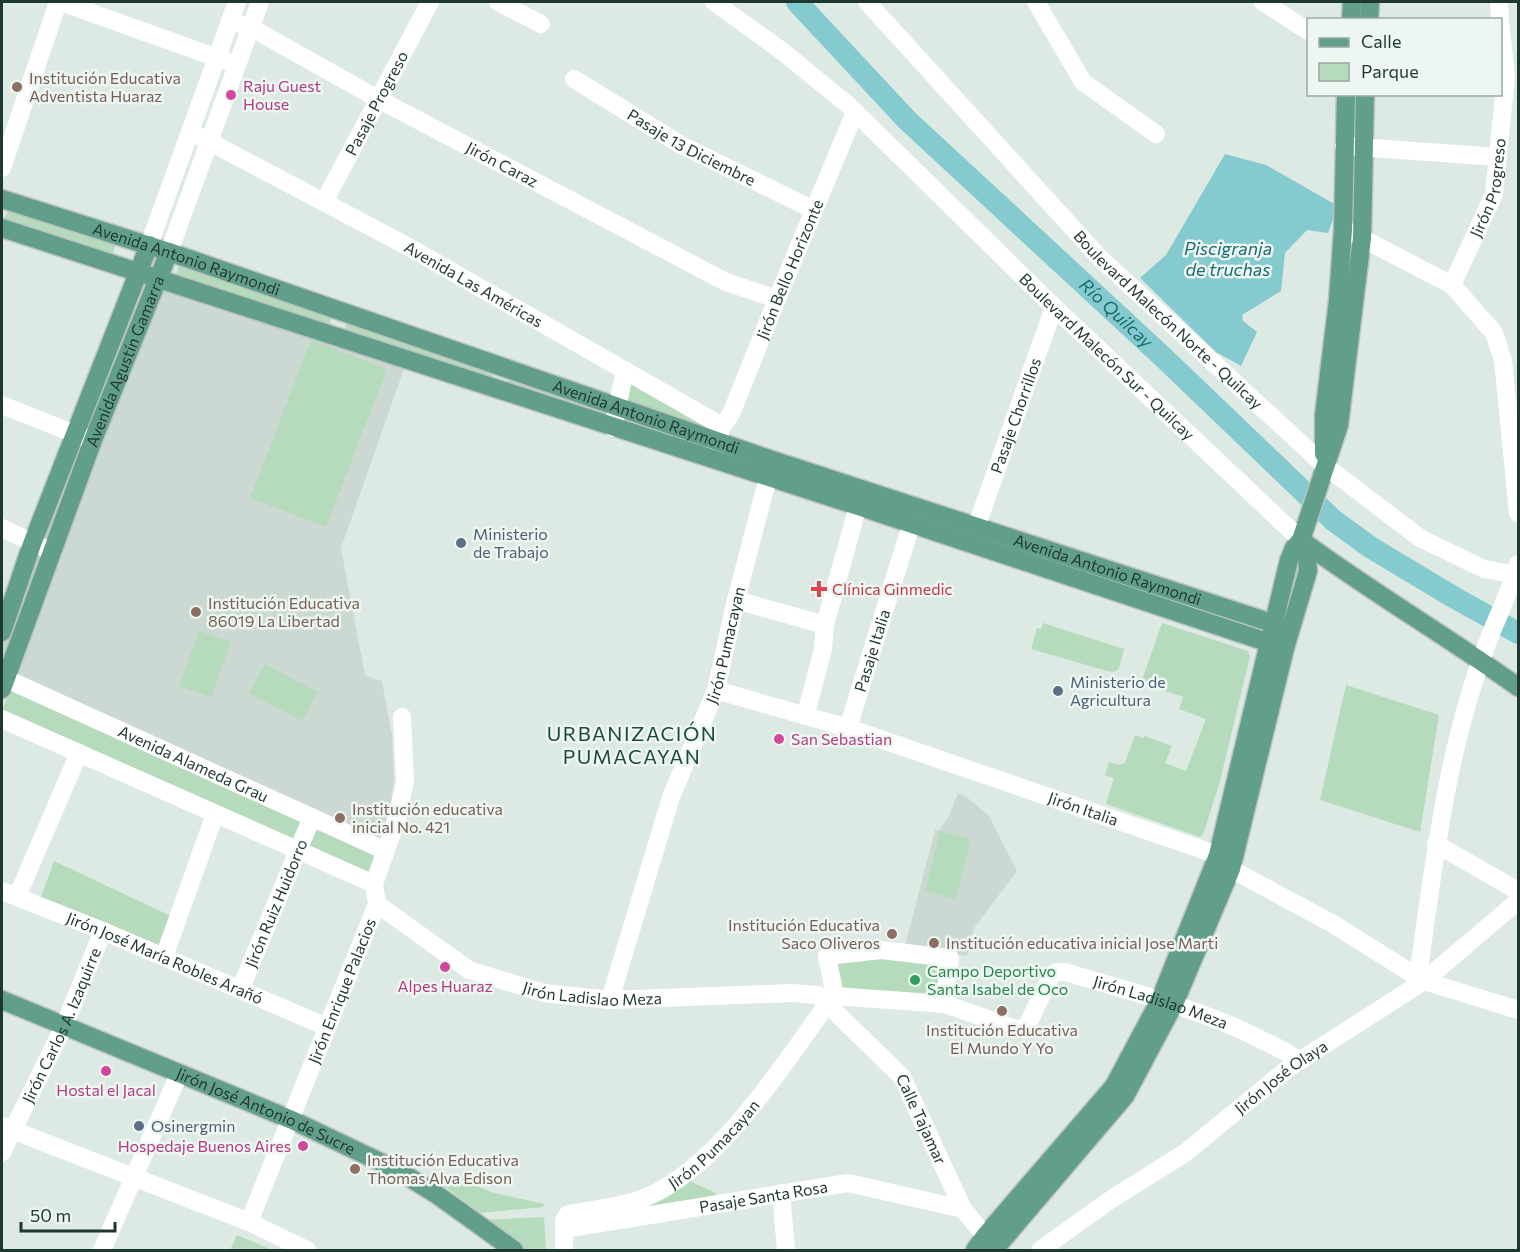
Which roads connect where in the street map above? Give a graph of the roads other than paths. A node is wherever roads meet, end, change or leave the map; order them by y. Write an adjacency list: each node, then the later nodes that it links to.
1 (60, 2): 21 (street); 35 (street)
2 (237, 2): 16 (street, Avenida Agustín Gamarra)
3 (260, 2): 18 (street, Avenida Agustín Gamarra)
4 (429, 2): 27 (street, Pasaje Progreso)
5 (498, 2): 17 (street)
6 (714, 2): 28 (street, Boulevard Malecón Sur - Quilcay)
7 (867, 2): 62 (street, Boulevard Malecón Norte - Quilcay)
8 (1036, 2): 30 (street)
9 (1263, 2): 19 (street)
10 (1352, 2): 13 (main road)
11 (1370, 2): 14 (main road)
12 (1499, 2): 15 (street, Jirón Progreso)
13 (1351, 18)
14 (1369, 18)
15 (1500, 18)
16 (230, 21): 18 (street, Jirón Caraz); 21 (street, Avenida Agustín Gamarra)
17 (541, 24)
18 (250, 27): 22 (street, Avenida Agustín Gamarra); 27 (street, Jirón Caraz)
19 (1307, 30)
20 (1502, 30): 24 (street, Jirón Progreso)
21 (215, 57): 22 (street); 29 (street, Avenida Agustín Gamarra)
22 (235, 64): 31 (street, Avenida Agustín Gamarra)
23 (574, 79): 38 (street, Pasaje 13 Diciembre)
24 (1512, 79): 34 (street, Jirón Progreso)
25 (1346, 96): 32 (main road)
26 (1365, 96): 33 (main road)
27 (378, 99): 37 (street, Pasaje Progreso); 47 (street, Jirón Caraz)
28 (855, 112): 38 (street, Jirón Bello Horizonte); 48 (street, Boulevard Malecón Sur - Quilcay)
29 (191, 132): 31 (street, Avenida Las Américas); 42 (street, Avenida Agustín Gamarra)
30 (1156, 134)
31 (208, 142): 37 (street, Avenida Las Américas); 43 (street, Avenida Agustín Gamarra)
32 (1344, 146): 33 (street); 40 (main road)
33 (1364, 147): 34 (street); 41 (main road)
34 (1498, 157): 46 (street, Jirón Progreso)
35 (2, 168)
36 (2, 199): 42 (main road, Avenida Antonio Raymondi)
37 (324, 202): 52 (street, Avenida Las Américas)
38 (814, 210): 47 (street, Jirón Bello Horizonte)
39 (2, 228): 44 (main road, Avenida Antonio Raymondi)
40 (1343, 229): 41 (street); 62 (main road)
41 (1362, 238): 46 (street); 62 (main road)
42 (149, 245): 43 (main road, Avenida Antonio Raymondi); 44 (main road, Avenida Agustín Gamarra)
43 (169, 252): 45 (main road, Avenida Agustín Gamarra); 49 (main road, Avenida Antonio Raymondi)
44 (138, 272): 45 (main road, Avenida Antonio Raymondi); 57 (main road, Avenida Agustín Gamarra)
45 (158, 279): 50 (main road, Avenida Antonio Raymondi); 59 (main road, Avenida Agustín Gamarra)
46 (1452, 285): 66 (street)
47 (777, 299): 58 (street, Jirón Bello Horizonte)
48 (1054, 307): 68 (street, Pasaje Chorrillos); 70 (street, Boulevard Malecón Sur - Quilcay)
49 (341, 311): 50 (main road); 51 (main road, Avenida Antonio Raymondi)
50 (333, 335): 53 (main road, Avenida Antonio Raymondi)
51 (506, 368): 53 (main road); 55 (main road, Avenida Antonio Raymondi)
52 (625, 370): 55 (street); 58 (street, Avenida Las Américas)
53 (498, 391): 56 (main road, Avenida Antonio Raymondi)
54 (2, 405): 57 (street)
55 (617, 406): 56 (street); 58 (main road, Avenida Antonio Raymondi)
56 (613, 428): 61 (main road, Avenida Antonio Raymondi)
57 (75, 434): 59 (street); 71 (main road, Avenida Agustín Gamarra)
58 (720, 434): 60 (main road, Avenida Antonio Raymondi); 61 (street)
59 (93, 441): 72 (main road, Avenida Agustín Gamarra)
60 (772, 459): 63 (street, Jirón Pumacayan); 65 (main road, Avenida Antonio Raymondi)
61 (713, 460): 63 (main road, Avenida Antonio Raymondi)
62 (1322, 472): 70 (main road); 73 (street, Boulevard Malecón Norte - Quilcay)
63 (767, 478): 64 (main road, Avenida Antonio Raymondi); 74 (street, Jirón Pumacayan)
64 (858, 506): 67 (main road, Avenida Antonio Raymondi); 75 (street)
65 (917, 506): 67 (street, Pasaje Italia); 68 (main road, Avenida Antonio Raymondi)
66 (1518, 513)
67 (911, 524): 78 (main road, Avenida Antonio Raymondi); 86 (street, Pasaje Italia)
68 (977, 525): 76 (main road, Avenida Antonio Raymondi)
69 (2, 528): 71 (street)
70 (1303, 532): 76 (main road); 79 (main road, Boulevard Malecón Sur - Quilcay)
71 (32, 544): 72 (street); 77 (main road, Avenida Agustín Gamarra)
72 (52, 552): 80 (main road, Avenida Agustín Gamarra)
73 (1515, 577): 79 (street)
74 (736, 600): 75 (street); 82 (street, Jirón Pumacayan)
75 (825, 625): 83 (street)
76 (1282, 627): 78 (main road)
77 (2, 632)
78 (1277, 645): 93 (main road); 94 (main road)
79 (1480, 660): 81 (main road, Boulevard Malecón Sur - Quilcay); 90 (street)
80 (3, 681): 89 (street, Avenida Alameda Grau)
81 (1518, 687)
82 (716, 690): 83 (street, Jirón Italia); 105 (street, Jirón Pumacayan)
83 (806, 714): 86 (street, Jirón Italia)
84 (402, 717): 92 (street)
85 (2, 719): 87 (street)
86 (848, 728): 93 (street, Jirón Italia)
87 (78, 753): 88 (street); 97 (street)
88 (215, 814): 91 (street); 101 (street)
89 (312, 817): 91 (street, Jirón Ruiz Huidorro); 92 (street, Avenida Alameda Grau)
90 (1436, 844): 96 (street); 102 (street)
91 (299, 850): 95 (street); 103 (street, Jirón Ruiz Huidorro)
92 (386, 851): 95 (street)
93 (1218, 855): 94 (street, Jirón Italia); 107 (main road)
94 (1231, 868): 102 (street, Jirón Italia); 107 (main road)
95 (374, 884): 99 (street, Jirón Enrique Palacios)
96 (1518, 891)
97 (9, 894): 100 (street, Jirón José María Robles Arañó)
98 (1518, 901): 102 (street, Jirón José Olaya)
99 (378, 904): 105 (street, Jirón Ladislao Meza); 111 (street, Jirón Enrique Palacios)
100 (103, 931): 101 (street, Jirón José María Robles Arañó); 110 (street, Jirón Carlos A. Izaquirre)
101 (164, 957): 103 (street, Jirón José María Robles Arañó)
102 (1421, 979): 109 (street, Jirón Italia); 112 (street, Jirón José Olaya)
103 (240, 990): 111 (street, Jirón José María Robles Arañó)
104 (2, 1000): 110 (main road, Jirón José Antonio de Sucre)
105 (610, 1000): 106 (street, Jirón Ladislao Meza)
106 (832, 1000): 108 (street, Jirón Ladislao Meza); 108 (street); 119 (street, Calle Tajamar); 121 (street, Jirón Pumacayan)
107 (1167, 1002): 108 (street, Jirón Ladislao Meza); 112 (street, Jirón Ladislao Meza); 122 (main road)
108 (944, 1004)
109 (1518, 1010)
110 (64, 1026): 113 (main road, Jirón José Antonio de Sucre); 115 (street, Jirón Carlos A. Izaquirre)
111 (327, 1027): 114 (street, Jirón Enrique Palacios)
112 (1300, 1061): 128 (street, Jirón José Olaya)
113 (179, 1074): 114 (main road, Jirón José Antonio de Sucre); 117 (street)
114 (292, 1120): 120 (street, Jirón Enrique Palacios); 125 (main road, Jirón José Antonio de Sucre)
115 (7, 1128): 116 (street, Jirón Carlos A. Izaquirre); 117 (street)
116 (2, 1152)
117 (134, 1177): 120 (street); 123 (street)
118 (781, 1193): 119 (street, Pasaje Santa Rosa); 121 (street, Pasaje Santa Rosa); 127 (street)
119 (963, 1209): 122 (street, Calle Tajamar)
120 (249, 1222): 124 (street)
121 (564, 1229): 126 (street)
122 (988, 1246)
123 (102, 1251)
124 (308, 1251)
125 (514, 1251)
126 (564, 1251)
127 (786, 1251)
128 (1040, 1251)

